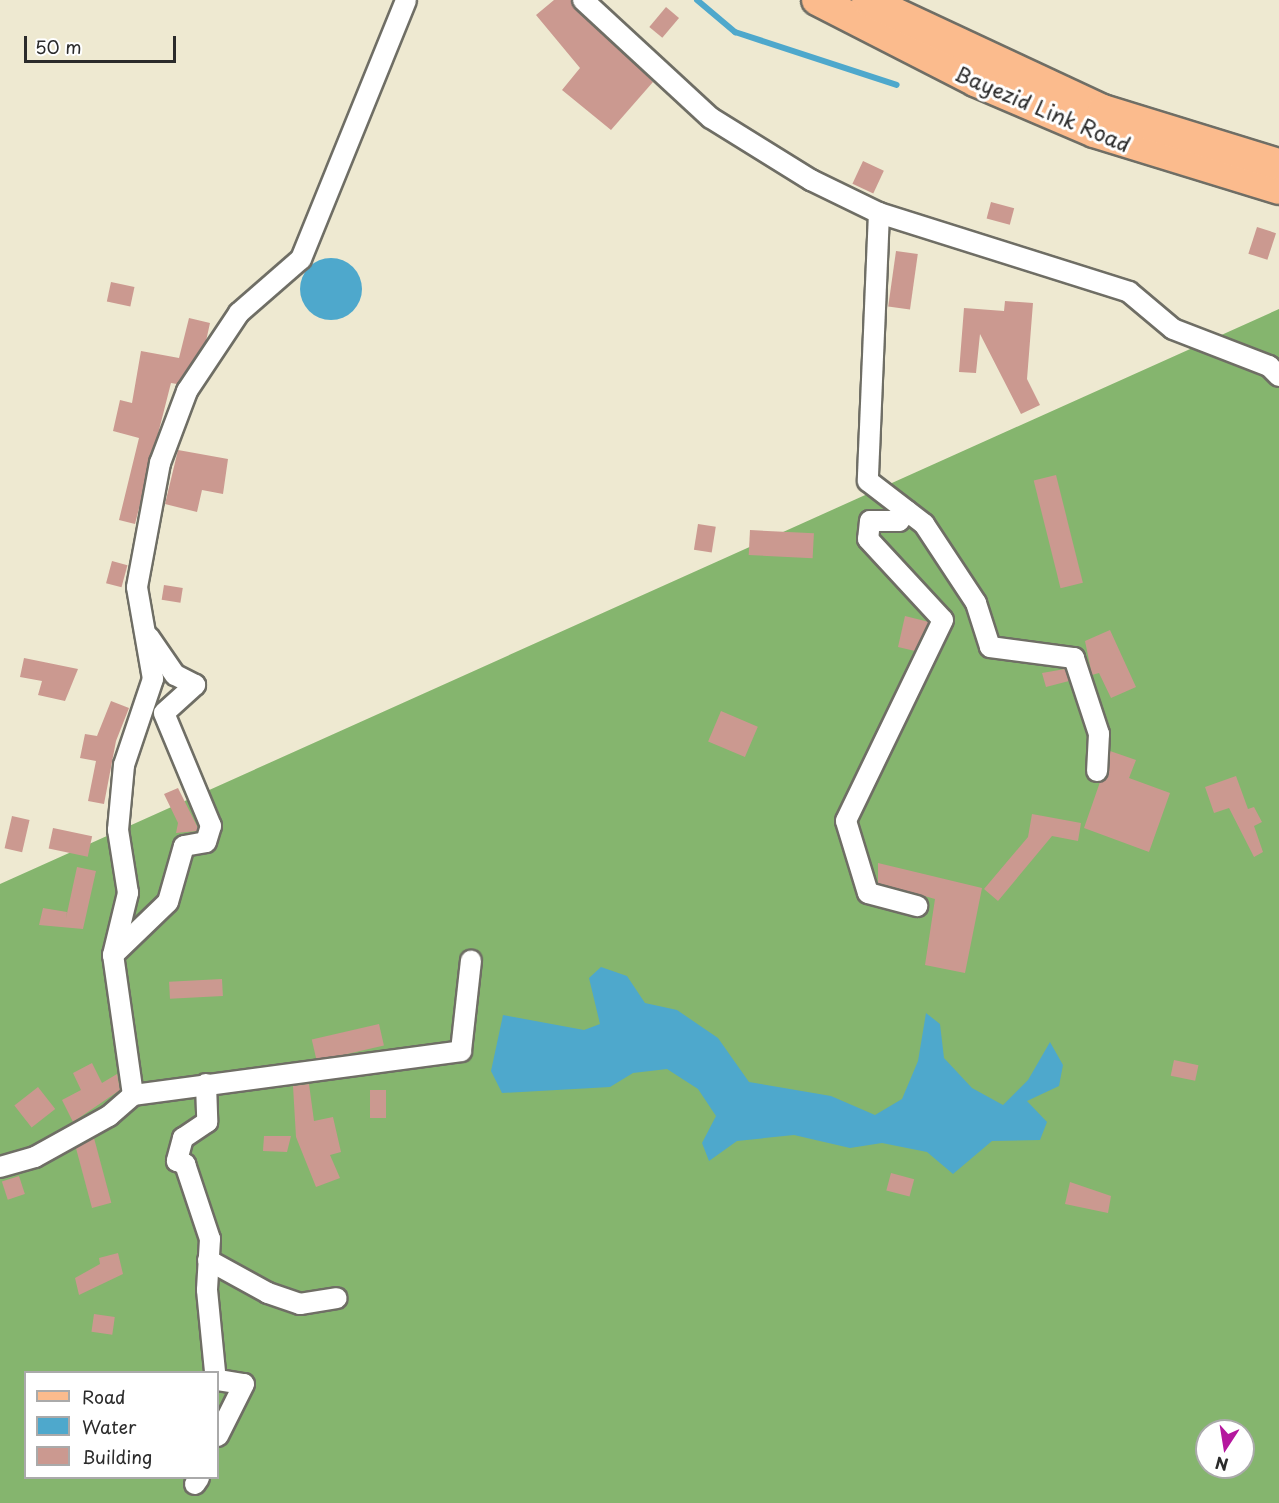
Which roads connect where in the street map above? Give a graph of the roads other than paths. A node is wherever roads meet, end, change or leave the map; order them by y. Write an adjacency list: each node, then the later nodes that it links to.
1 (406, 0): 10 (street)
2 (583, 0): 7 (street)
3 (817, 0): 6 (main road, Bayezid Link Road)
4 (867, 0): 5 (main road, Bayezid Link Road)
5 (1279, 164)
6 (1279, 189)
7 (879, 213): 8 (street); 9 (street)
8 (1279, 376)
9 (907, 510): 11 (street); 12 (street)
10 (144, 629): 13 (street); 13 (street)
11 (1097, 771)
12 (917, 906)
13 (113, 955): 16 (street)
14 (471, 961): 15 (street)
15 (206, 1084): 16 (street); 18 (street)
16 (133, 1095): 17 (street)
17 (0, 1167)
18 (208, 1260): 19 (street); 20 (street)
19 (337, 1298)
20 (215, 1371)
21 (219, 1380): 22 (street)
22 (219, 1434)

